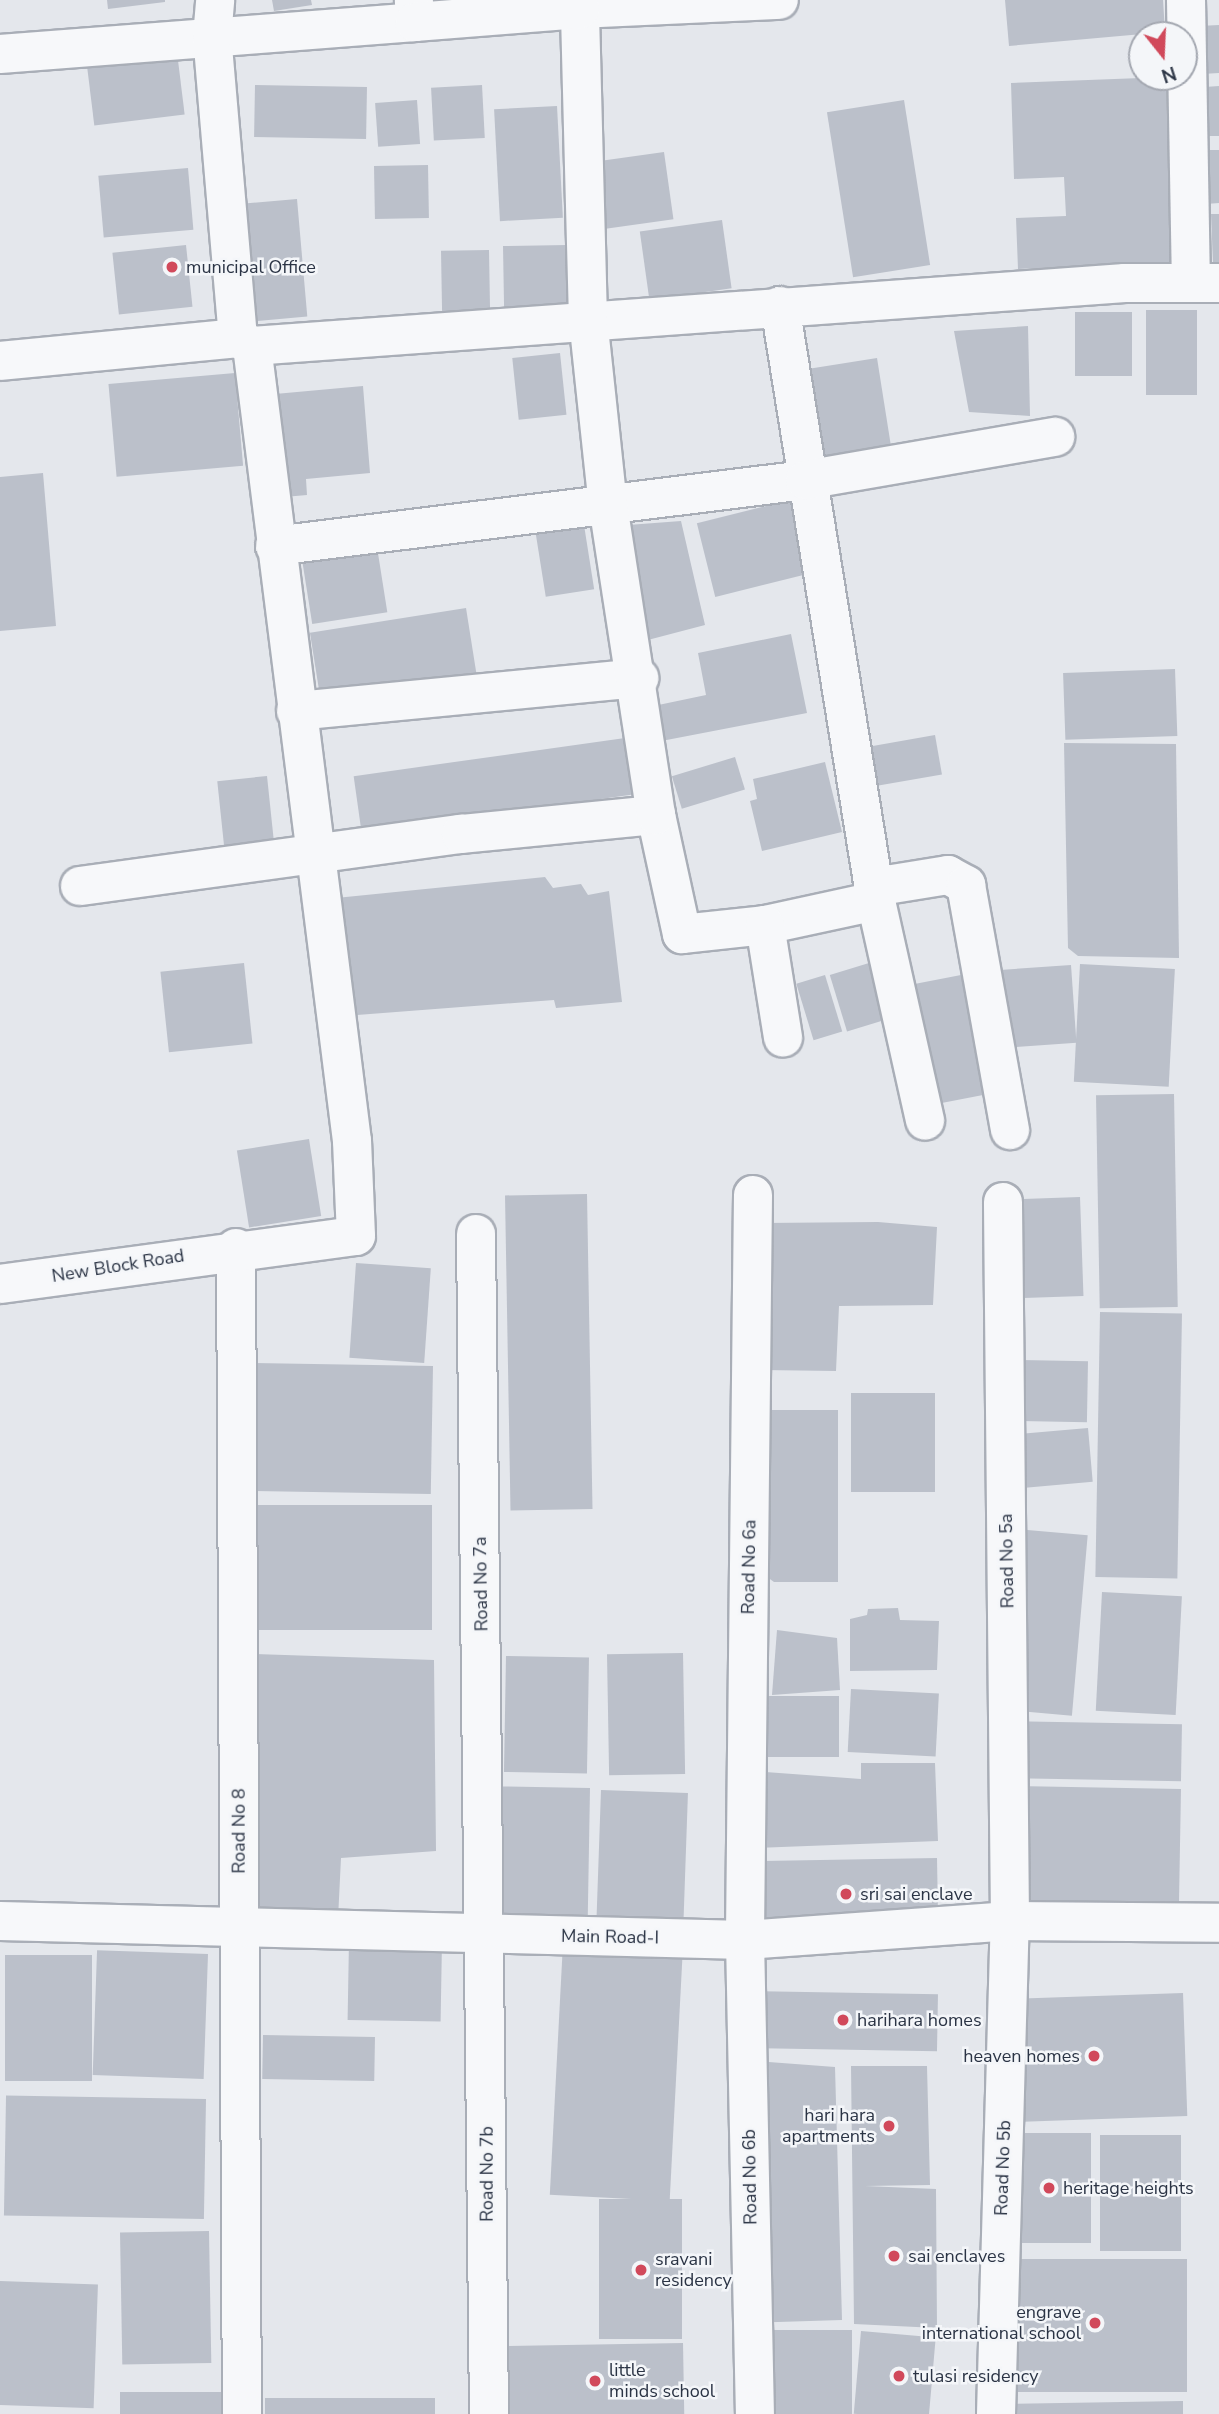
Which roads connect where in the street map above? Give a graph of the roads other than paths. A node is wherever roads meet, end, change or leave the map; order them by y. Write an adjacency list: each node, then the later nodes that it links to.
1 (215, 0): 7 (street)
2 (779, 0): 4 (street)
3 (1186, 0): 9 (street)
4 (627, 4): 5 (street)
5 (580, 9): 6 (street); 11 (street)
6 (415, 11): 7 (street)
7 (212, 37): 8 (street); 12 (street)
8 (0, 54)
9 (1205, 281): 10 (street)
10 (780, 306): 11 (street); 15 (street)
11 (588, 320): 12 (street); 16 (street)
12 (245, 342): 13 (street); 17 (street)
13 (0, 361)
14 (1055, 437): 15 (street)
15 (805, 480): 16 (street); 23 (street)
16 (608, 506): 17 (street); 18 (street)
17 (275, 546): 19 (street)
18 (639, 678): 19 (street); 20 (street)
19 (296, 711): 21 (street)
20 (656, 815): 21 (street); 24 (street)
21 (312, 854): 22 (street); 31 (street, New Block Road)
22 (80, 886)
23 (875, 894): 24 (street); 26 (street); 27 (street)
24 (765, 925): 25 (street)
25 (783, 1038)
26 (925, 1121)
27 (1010, 1130)
28 (754, 1195): 38 (street, Road No 6a)
29 (1003, 1202): 34 (street, Road No 5a)
30 (476, 1234): 37 (street, Road No 7a)
31 (236, 1248): 32 (street, New Block Road); 36 (street, Road No 8)
32 (0, 1284)
33 (0, 1921): 36 (street, Main Road-I)
34 (1010, 1921): 35 (street, Main Road-I); 38 (street, Main Road-I); 42 (street, Road No 5b)
35 (1219, 1923)
36 (239, 1928): 37 (street, Main Road-I); 39 (street, Road No 8)
37 (486, 1934): 38 (street, Main Road-I); 40 (street, Road No 7b)
38 (745, 1940): 41 (street, Road No 6b)
39 (242, 2414)
40 (489, 2414)
41 (755, 2414)
42 (996, 2414)

